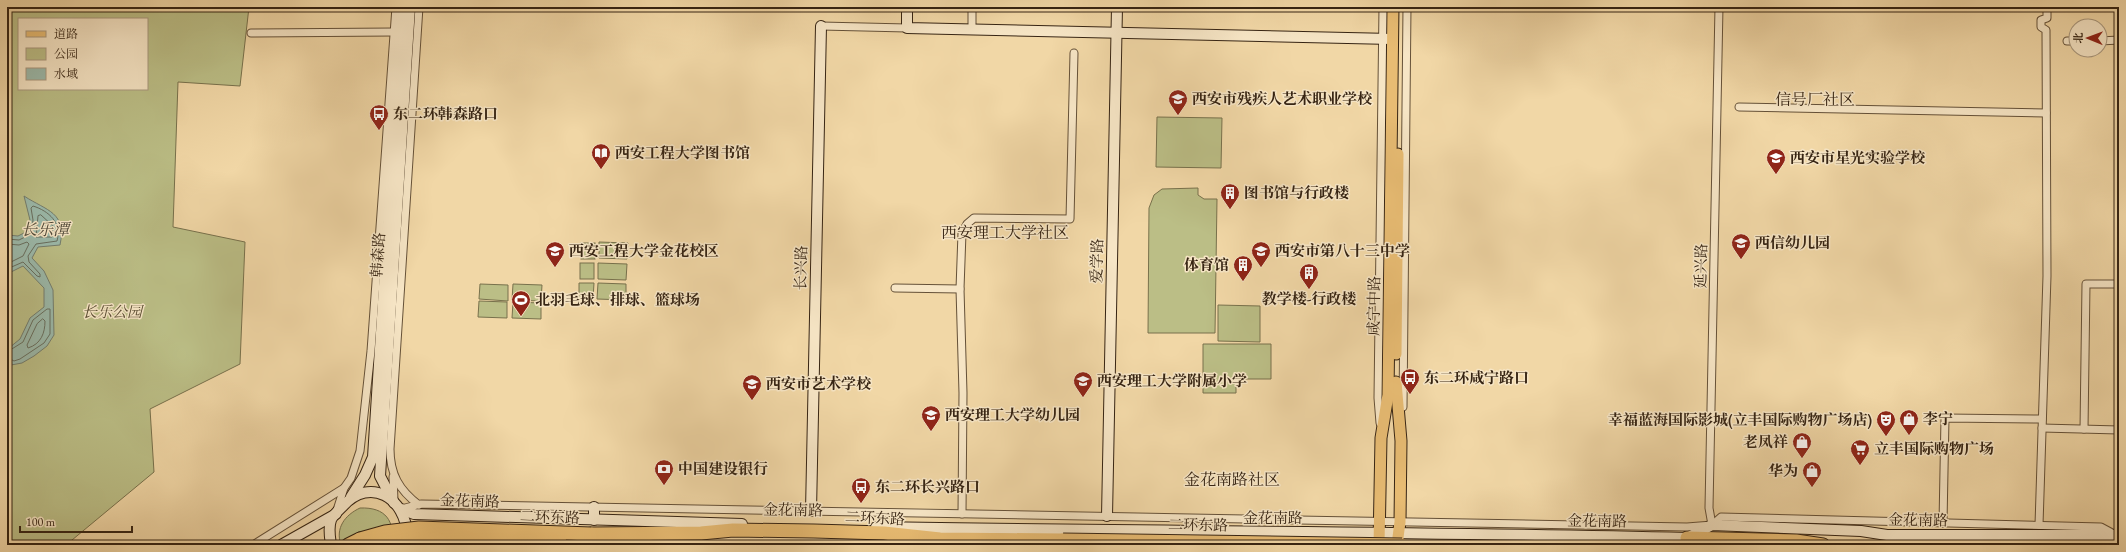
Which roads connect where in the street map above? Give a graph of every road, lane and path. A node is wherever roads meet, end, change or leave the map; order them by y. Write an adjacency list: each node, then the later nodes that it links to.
1 (396, 7): 17 (street)
2 (402, 7): 36 (main road, 韩森路)
3 (410, 7): 38 (main road, 韩森路)
4 (420, 7): 34 (street)
5 (907, 7): 15 (main road)
6 (972, 7): 16 (street)
7 (1117, 7): 18 (main road, 爱学路)
8 (1383, 7): 20 (street)
9 (1393, 7): 20 (main road, 咸宁中路)
10 (1400, 7): 33 (main road, 咸宁中路)
11 (1407, 7): 33 (street)
12 (1719, 7): 50 (street, 延兴路)
13 (2047, 7): 25 (street)
14 (821, 26): 15 (street); 40 (main road, 长兴路)
15 (907, 28): 16 (main road)
16 (972, 29): 18 (main road)
17 (394, 32): 19 (street); 35 (street)
18 (1117, 32): 20 (main road); 43 (main road, 爱学路)
19 (251, 33)
20 (1387, 39): 45 (main road, 咸宁中路)
21 (2108, 40): 22 (street)
22 (2119, 40)
23 (1074, 53): 28 (street)
24 (1740, 107): 25 (street)
25 (2046, 113): 29 (street)
26 (2119, 284): 31 (street)
27 (895, 288): 28 (street)
28 (960, 289): 42 (street)
29 (2042, 420): 30 (street); 47 (street)
30 (2042, 428): 31 (street); 49 (street)
31 (2084, 429): 32 (street)
32 (2119, 430)
33 (1401, 441): 46 (main road, 咸宁中路)
34 (393, 476): 37 (street); 38 (street)
35 (344, 488): 41 (street); 59 (street)
36 (350, 497): 38 (main road, 金花南路); 41 (main road, 韩森路)
37 (419, 504): 38 (street); 39 (street)
38 (397, 506): 44 (main road, 金花南路); 64 (main road, 韩森路)
39 (594, 507): 40 (street); 44 (main road)
40 (811, 511): 42 (street)
41 (336, 514): 60 (main road); 61 (main road)
42 (962, 514): 43 (street)
43 (1107, 516): 45 (street)
44 (594, 520): 48 (main road, 金花南路)
45 (1379, 521): 46 (street); 53 (main road, 咸宁中路)
46 (1400, 522): 50 (street); 58 (main road, 咸宁中路)
47 (1943, 523): 49 (street); 50 (street)
48 (765, 525): 51 (main road, 金花南路); 52 (highway)
49 (2039, 525): 54 (street)
50 (1712, 526): 54 (main road, 金花南路); 57 (main road, 金花南路)
51 (882, 527): 53 (main road, 金花南路); 55 (highway)
52 (733, 530): 55 (highway, 二环东路); 56 (highway, 二环东路)
53 (1379, 533): 58 (main road, 金花南路); 66 (main road, 咸宁中路)
54 (2118, 535)
55 (921, 537): 58 (highway, 二环东路, bridge)
56 (590, 538): 62 (highway, 二环东路, bridge); 63 (highway, 二环东路, bridge); 65 (highway, 二环东路)
57 (1686, 538): 58 (main road, 金花南路); 68 (highway)
58 (1401, 539): 67 (main road, 咸宁中路)
59 (253, 545)
60 (281, 545)
61 (331, 545)
62 (348, 545)
63 (375, 545)
64 (406, 545)
65 (648, 545)
66 (1379, 545)
67 (1397, 545)
68 (1823, 545)

